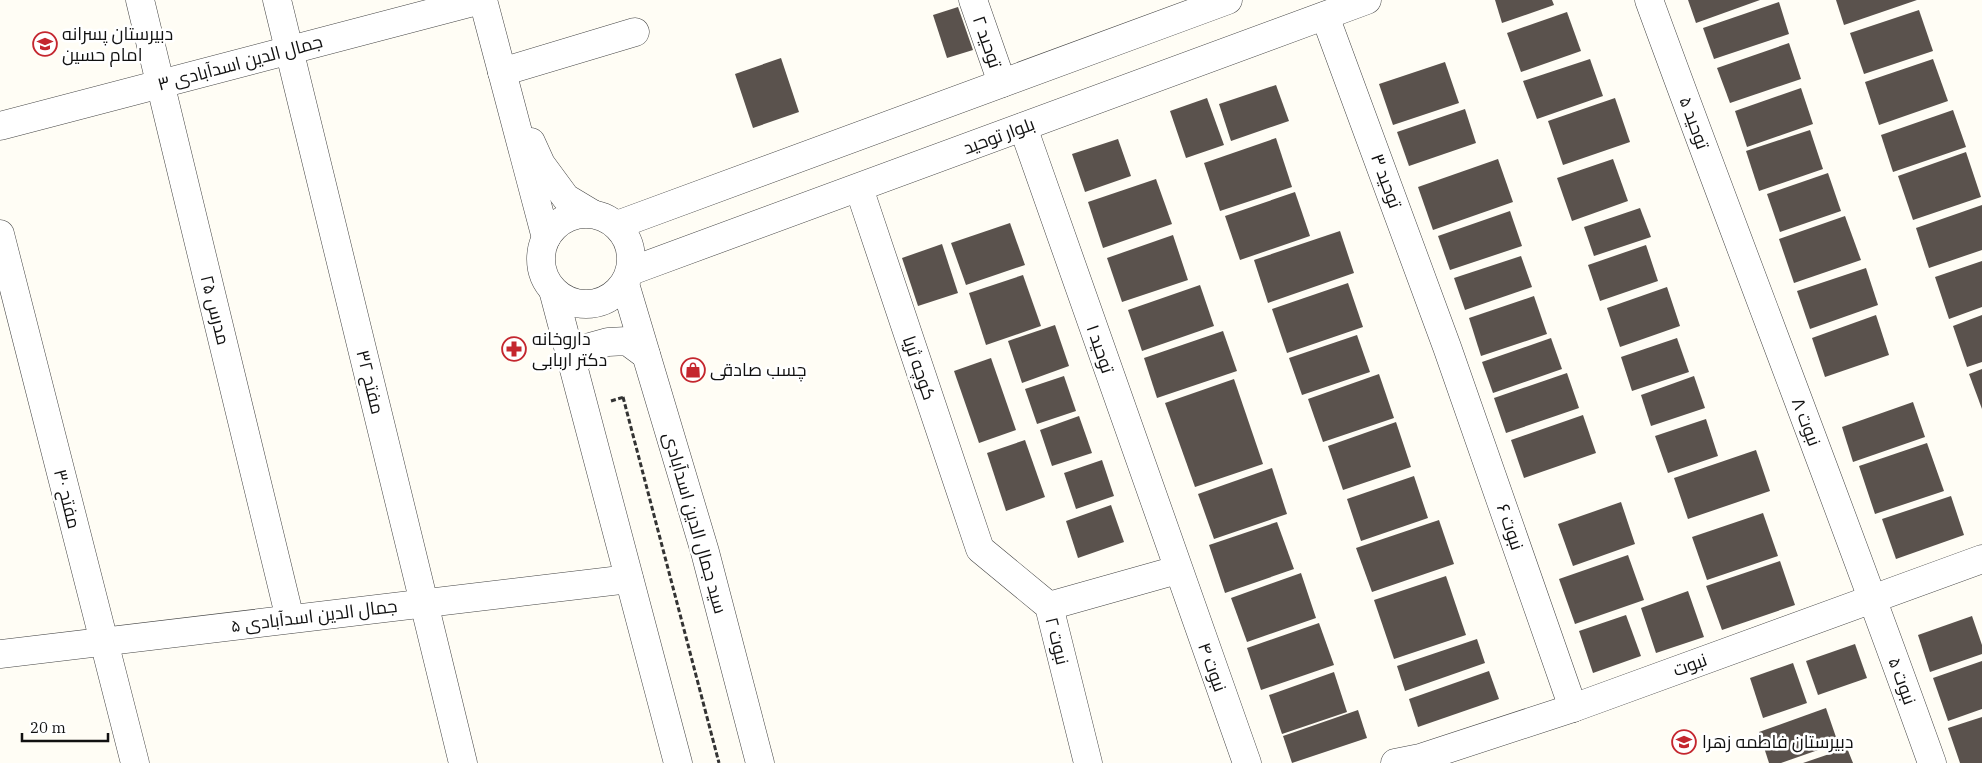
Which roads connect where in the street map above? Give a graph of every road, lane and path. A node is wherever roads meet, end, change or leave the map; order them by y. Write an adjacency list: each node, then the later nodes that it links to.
1 (140, 0): 13 (street, مدرس ۲۵)
2 (277, 0): 10 (street, مفتح ۳۲)
3 (482, 0): 10 (street, جمال الدین اسدآبادی ۳); 11 (street)
4 (973, 0): 12 (street, توحید ۲)
5 (1228, 0): 12 (street)
6 (1367, 0): 8 (street, بلوار توحید)
7 (1649, 0): 21 (street, توحید ۵)
8 (1325, 16): 15 (street, بلوار توحید); 24 (street, توحید ۳)
9 (635, 32): 11 (street)
10 (289, 50): 13 (street, جمال الدین اسدآبادی ۳); 35 (street, مفتح ۳۲)
11 (502, 72): 17 (street); 20 (street)
12 (1002, 83): 18 (street)
13 (161, 84): 14 (street, جمال الدین اسدآبادی ۳); 37 (street, مدرس ۲۵)
14 (0, 126)
15 (1023, 127): 16 (street, بلوار توحید); 32 (street, توحید ۱)
16 (859, 188): 22 (street, بلوار توحید); 30 (street, کوچه ثریا)
17 (592, 213): 18 (street); 20 (street)
18 (617, 225): 22 (street)
19 (0, 234): 38 (street, مفتح ۳۰)
20 (546, 238): 23 (street)
21 (1739, 246): 34 (street, نبوت ۸)
22 (628, 277): 23 (street); 25 (street, سید جمال الدین اسدآبادی)
23 (552, 290): 26 (street)
24 (1447, 347): 40 (street, نبوت ۶)
25 (646, 356): 26 (street); 27 (street, سید جمال الدین اسدآبادی)
26 (573, 365): 29 (street)
27 (656, 388): 28 (path); 46 (street, سید جمال الدین اسدآبادی)
28 (623, 397): 29 (path); 45 (path)
29 (584, 408): 33 (street)
30 (980, 548): 36 (street, نبوت ۲)
31 (1982, 559): 34 (street, نبوت)
32 (1177, 570): 36 (street); 48 (street, نبوت ۴)
33 (629, 579): 35 (street, جمال الدین اسدآبادی ۵); 44 (street)
34 (1873, 599): 40 (street, نبوت); 49 (street, نبوت ۵)
35 (424, 602): 37 (street, جمال الدین اسدآبادی ۵); 43 (street, مفتح ۳۲)
36 (1049, 606): 47 (street, نبوت ۲)
37 (290, 619): 38 (street, جمال الدین اسدآبادی ۵)
38 (103, 642): 39 (street, جمال الدین اسدآبادی ۵); 42 (street, مفتح ۳۰)
39 (0, 654)
40 (1573, 708): 41 (street, نبوت)
41 (1412, 761)
42 (135, 763)
43 (463, 763)
44 (678, 763)
45 (719, 763)
46 (760, 763)
47 (1088, 763)
48 (1247, 763)
49 (1932, 763)

